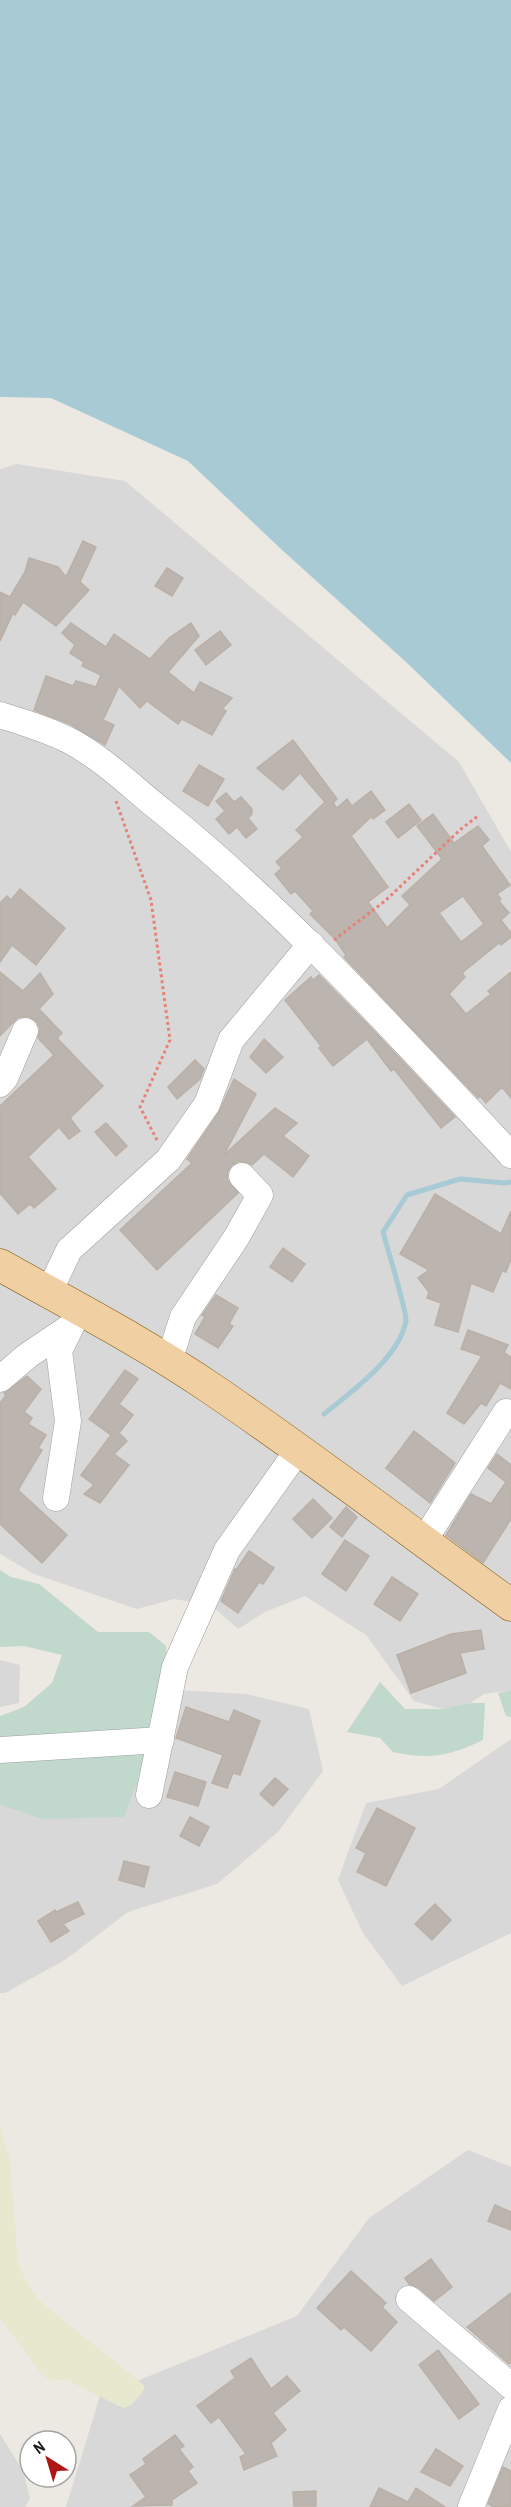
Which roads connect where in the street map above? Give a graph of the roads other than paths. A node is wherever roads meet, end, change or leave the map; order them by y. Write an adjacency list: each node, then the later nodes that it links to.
1 (0, 715): 2 (street)
2 (314, 948): 5 (street); 8 (street)
3 (25, 1031): 4 (street)
4 (0, 1084)
5 (511, 1155)
6 (242, 1176): 10 (street)
7 (0, 1265): 8 (main road)
8 (49, 1292): 9 (main road)
9 (75, 1318): 10 (main road); 11 (street); 14 (street)
10 (169, 1361): 13 (main road)
11 (0, 1379)
12 (506, 1412): 15 (street)
13 (300, 1449): 15 (main road); 17 (street)
14 (56, 1498)
15 (423, 1542): 16 (main road)
16 (511, 1605)
17 (160, 1740): 18 (street); 19 (street)
18 (0, 1750)
19 (149, 1795)
20 (409, 2299): 21 (street)
21 (511, 2386)
22 (511, 2409): 23 (street)
23 (471, 2507)

